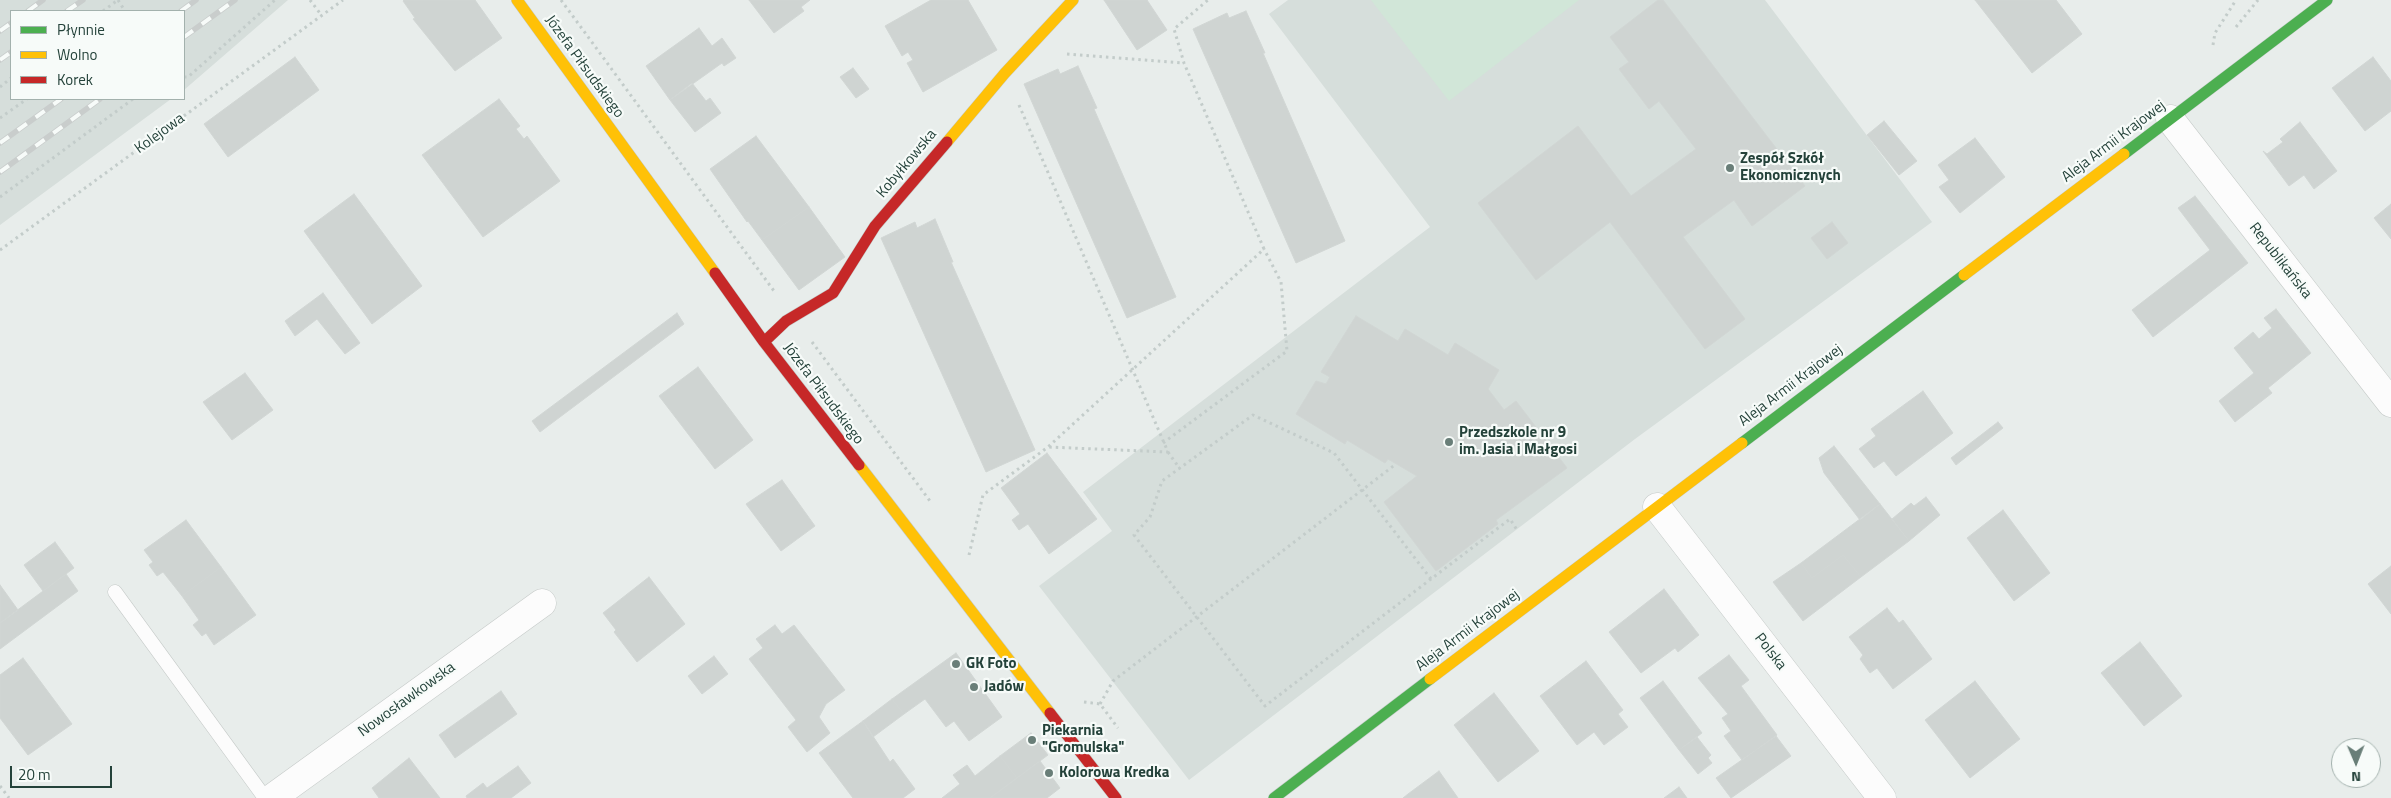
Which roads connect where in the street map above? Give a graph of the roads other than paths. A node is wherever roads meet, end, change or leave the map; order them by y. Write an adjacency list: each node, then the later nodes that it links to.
1 (517, 0): 5 (street, Józefa Piłsudskiego)
2 (1073, 0): 5 (street, Kobyłkowska)
3 (2326, 0): 4 (street, Aleja Armii Krajowej)
4 (2170, 119): 6 (street, Republikańska); 7 (street, Aleja Armii Krajowej)
5 (764, 342): 12 (street, Józefa Piłsudskiego)
6 (2391, 403)
7 (1657, 507): 13 (street, Aleja Armii Krajowej); 14 (street, Polska)
8 (115, 592): 10 (lane)
9 (542, 603): 11 (street, Nowosławkowska)
10 (265, 798)
11 (272, 798)
12 (1116, 798)
13 (1274, 798)
14 (1882, 798)

